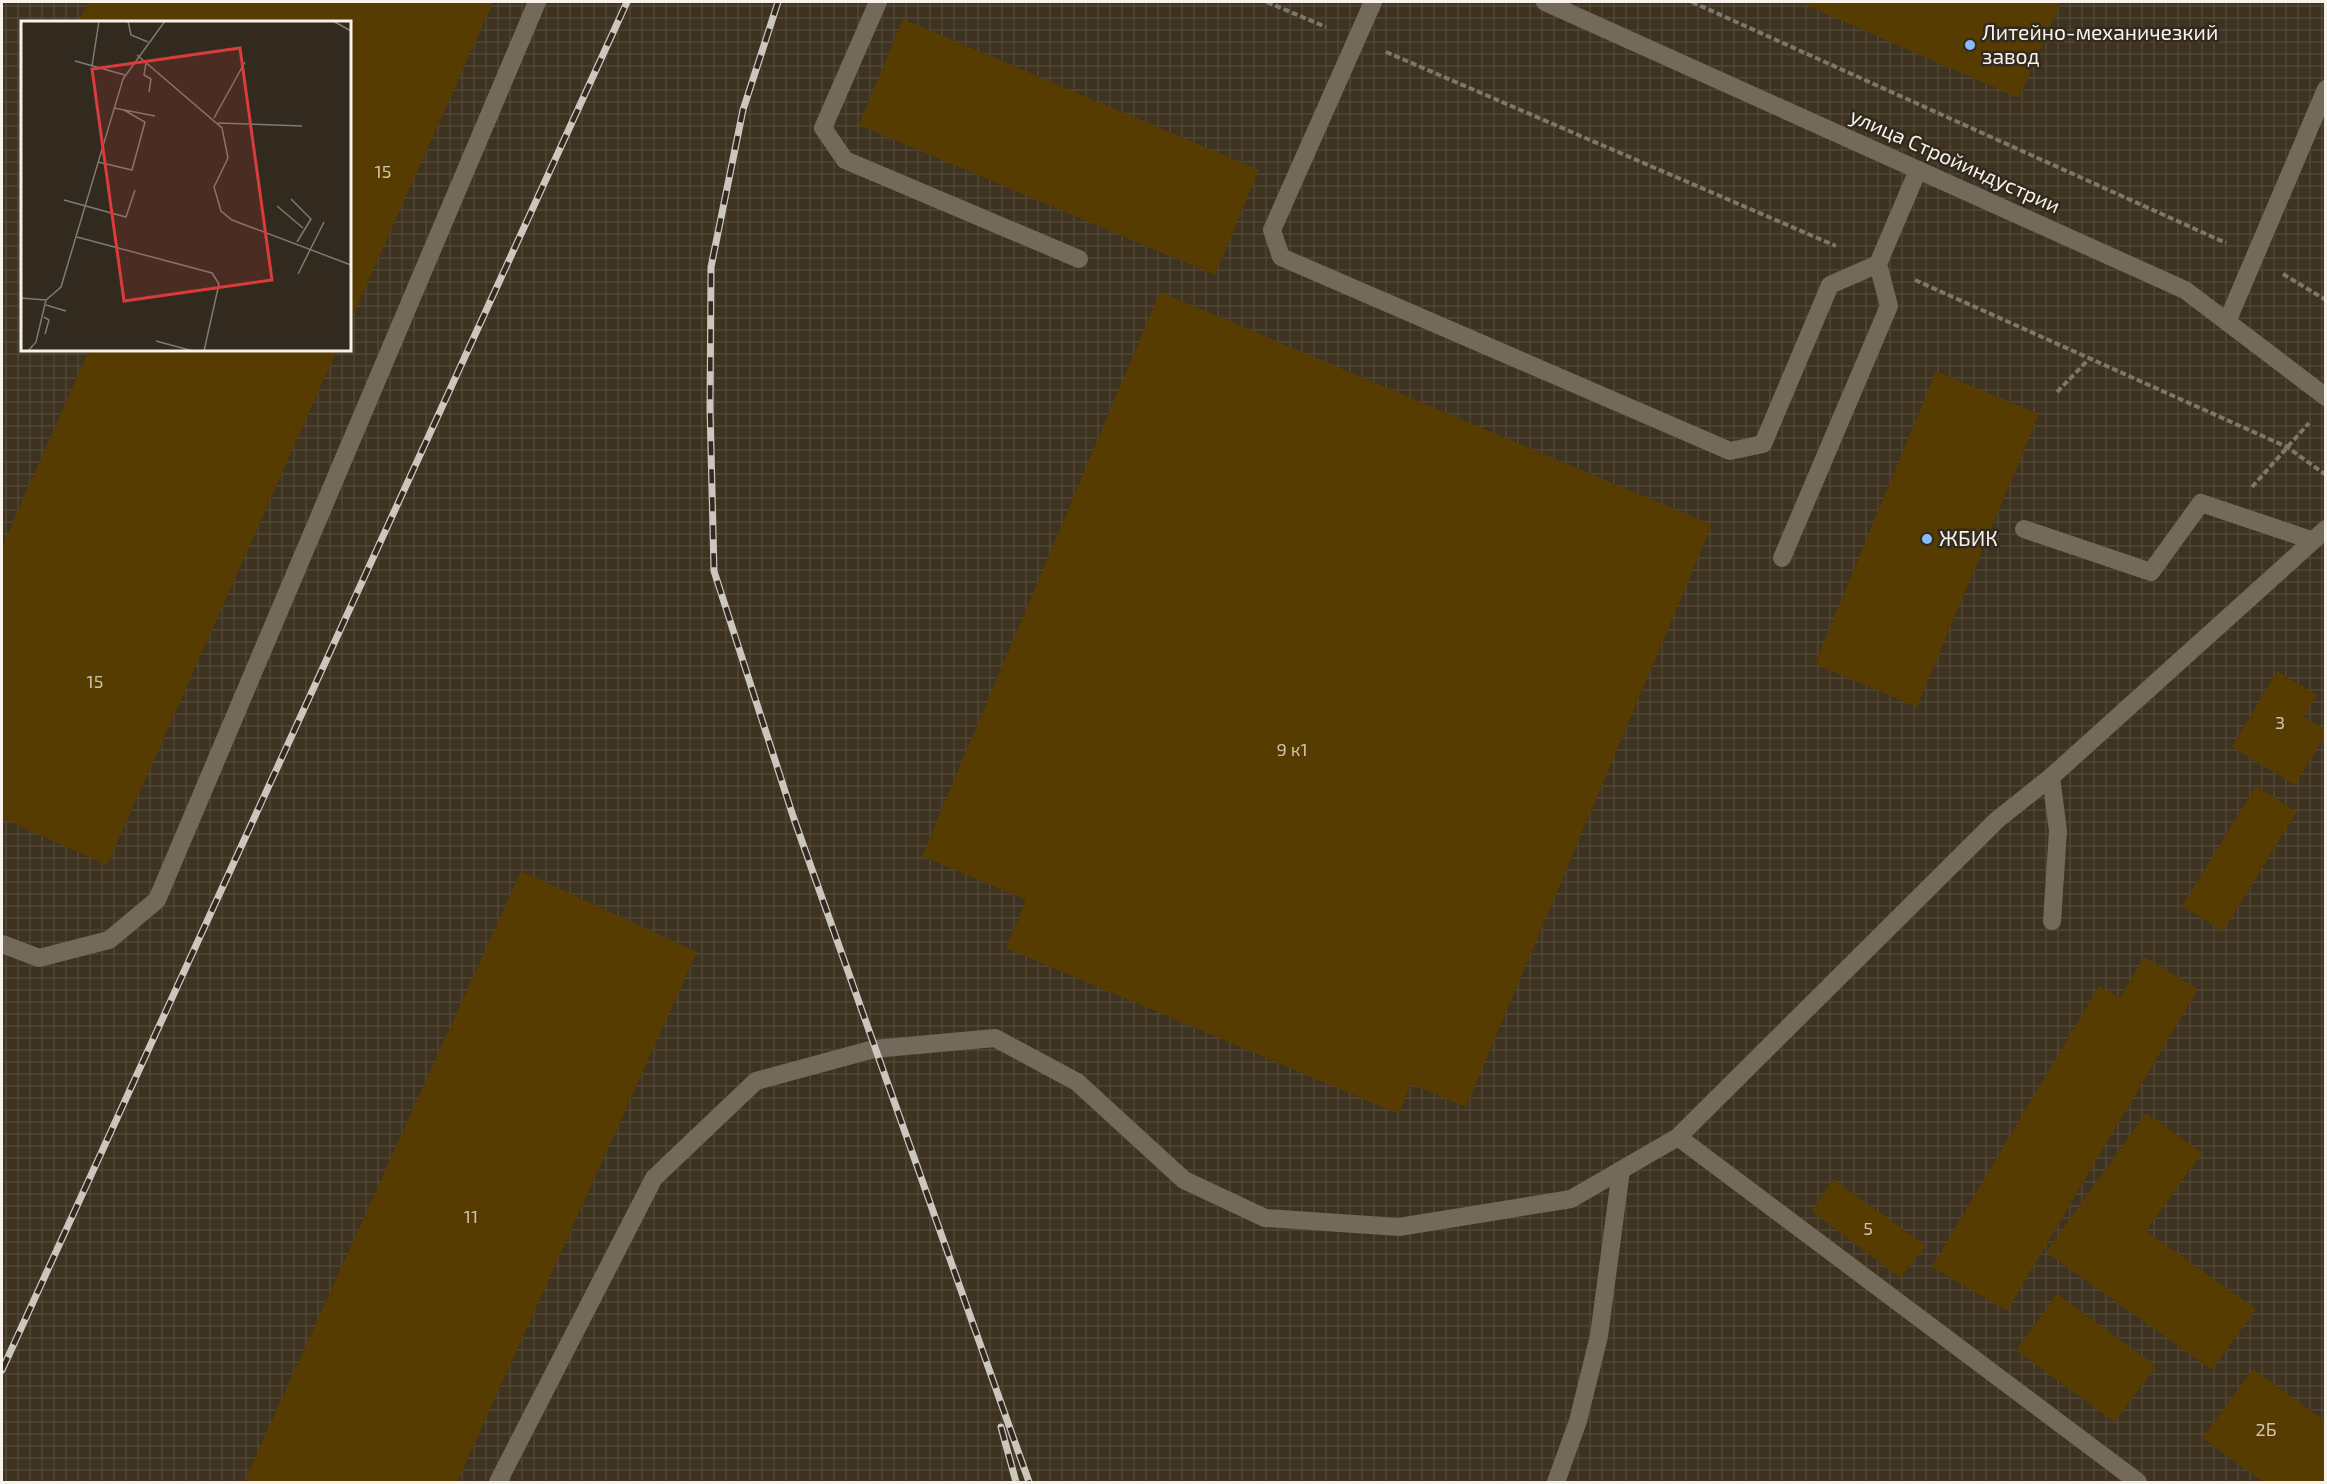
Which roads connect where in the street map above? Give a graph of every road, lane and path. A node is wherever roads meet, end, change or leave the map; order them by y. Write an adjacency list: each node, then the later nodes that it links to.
1 (537, 2): 27 (street)
2 (878, 2): 11 (street)
3 (1267, 2): 7 (path)
4 (1373, 2): 7 (street)
5 (1545, 2): 9 (street, улица Стройиндустрии)
6 (1692, 2): 10 (path)
7 (1357, 40): 12 (path); 12 (street)
8 (2325, 89): 10 (street)
9 (1918, 170): 12 (street); 14 (street, улица Стройиндустрии)
10 (2255, 256): 13 (path); 14 (street)
11 (1079, 259)
12 (1878, 264): 15 (path); 24 (street)
13 (2325, 300)
14 (2227, 322): 17 (street, улица Стройиндустрии)
15 (2090, 358): 16 (path); 19 (path)
16 (2057, 392)
17 (2325, 397)
18 (2310, 421): 19 (path)
19 (2287, 447): 20 (path); 21 (path)
20 (2325, 475)
21 (2229, 512): 22 (street); 23 (street)
22 (2024, 529)
23 (2318, 534): 25 (street)
24 (1782, 558)
25 (2051, 777): 26 (street); 28 (street)
26 (2052, 921)
27 (2, 945)
28 (1678, 1137): 29 (street); 32 (street)
29 (1621, 1170): 30 (street); 31 (street)
30 (498, 1482)
31 (1556, 1482)
32 (2138, 1482)

